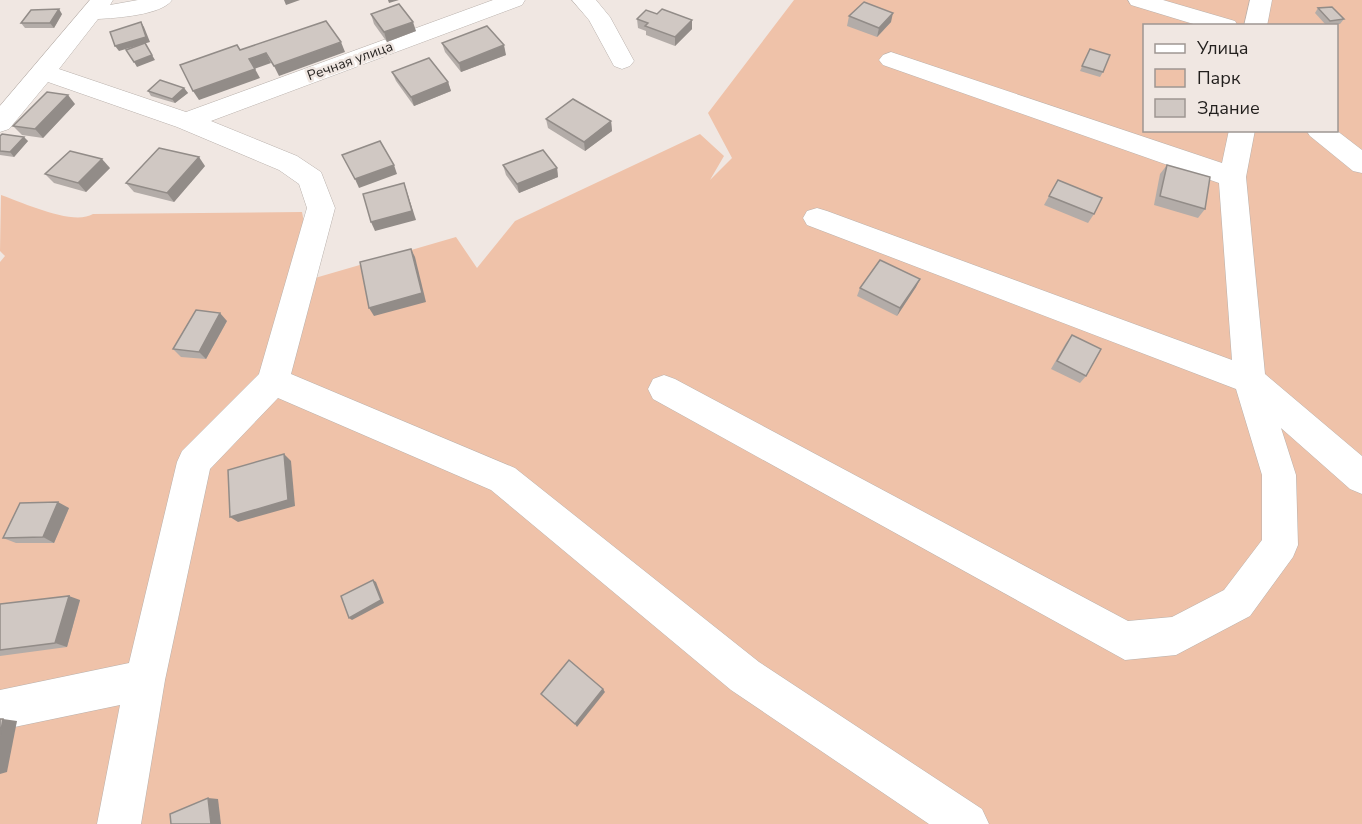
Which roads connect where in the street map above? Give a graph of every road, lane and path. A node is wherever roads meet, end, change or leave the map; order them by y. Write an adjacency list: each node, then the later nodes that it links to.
1 (161, 0): 6 (street)
2 (514, 0): 12 (street, Речная улица)
3 (583, 0): 10 (street)
4 (1139, 0): 7 (street)
5 (1261, 0): 8 (street)
6 (97, 7): 11 (street)
7 (1220, 24)
8 (1255, 24)
9 (891, 60): 17 (street)
10 (622, 61)
11 (43, 72): 12 (street); 13 (street)
12 (186, 121): 20 (street)
13 (0, 123)
14 (1242, 132): 17 (street)
15 (1321, 132): 16 (street)
16 (1362, 164)
17 (1232, 177): 19 (street)
18 (817, 218): 19 (street)
19 (1250, 380): 21 (street); 22 (street)
20 (273, 381): 23 (street); 26 (street)
21 (664, 389)
22 (1362, 478)
23 (145, 680): 24 (street); 25 (street)
24 (0, 710)
25 (119, 824)
26 (967, 824)

